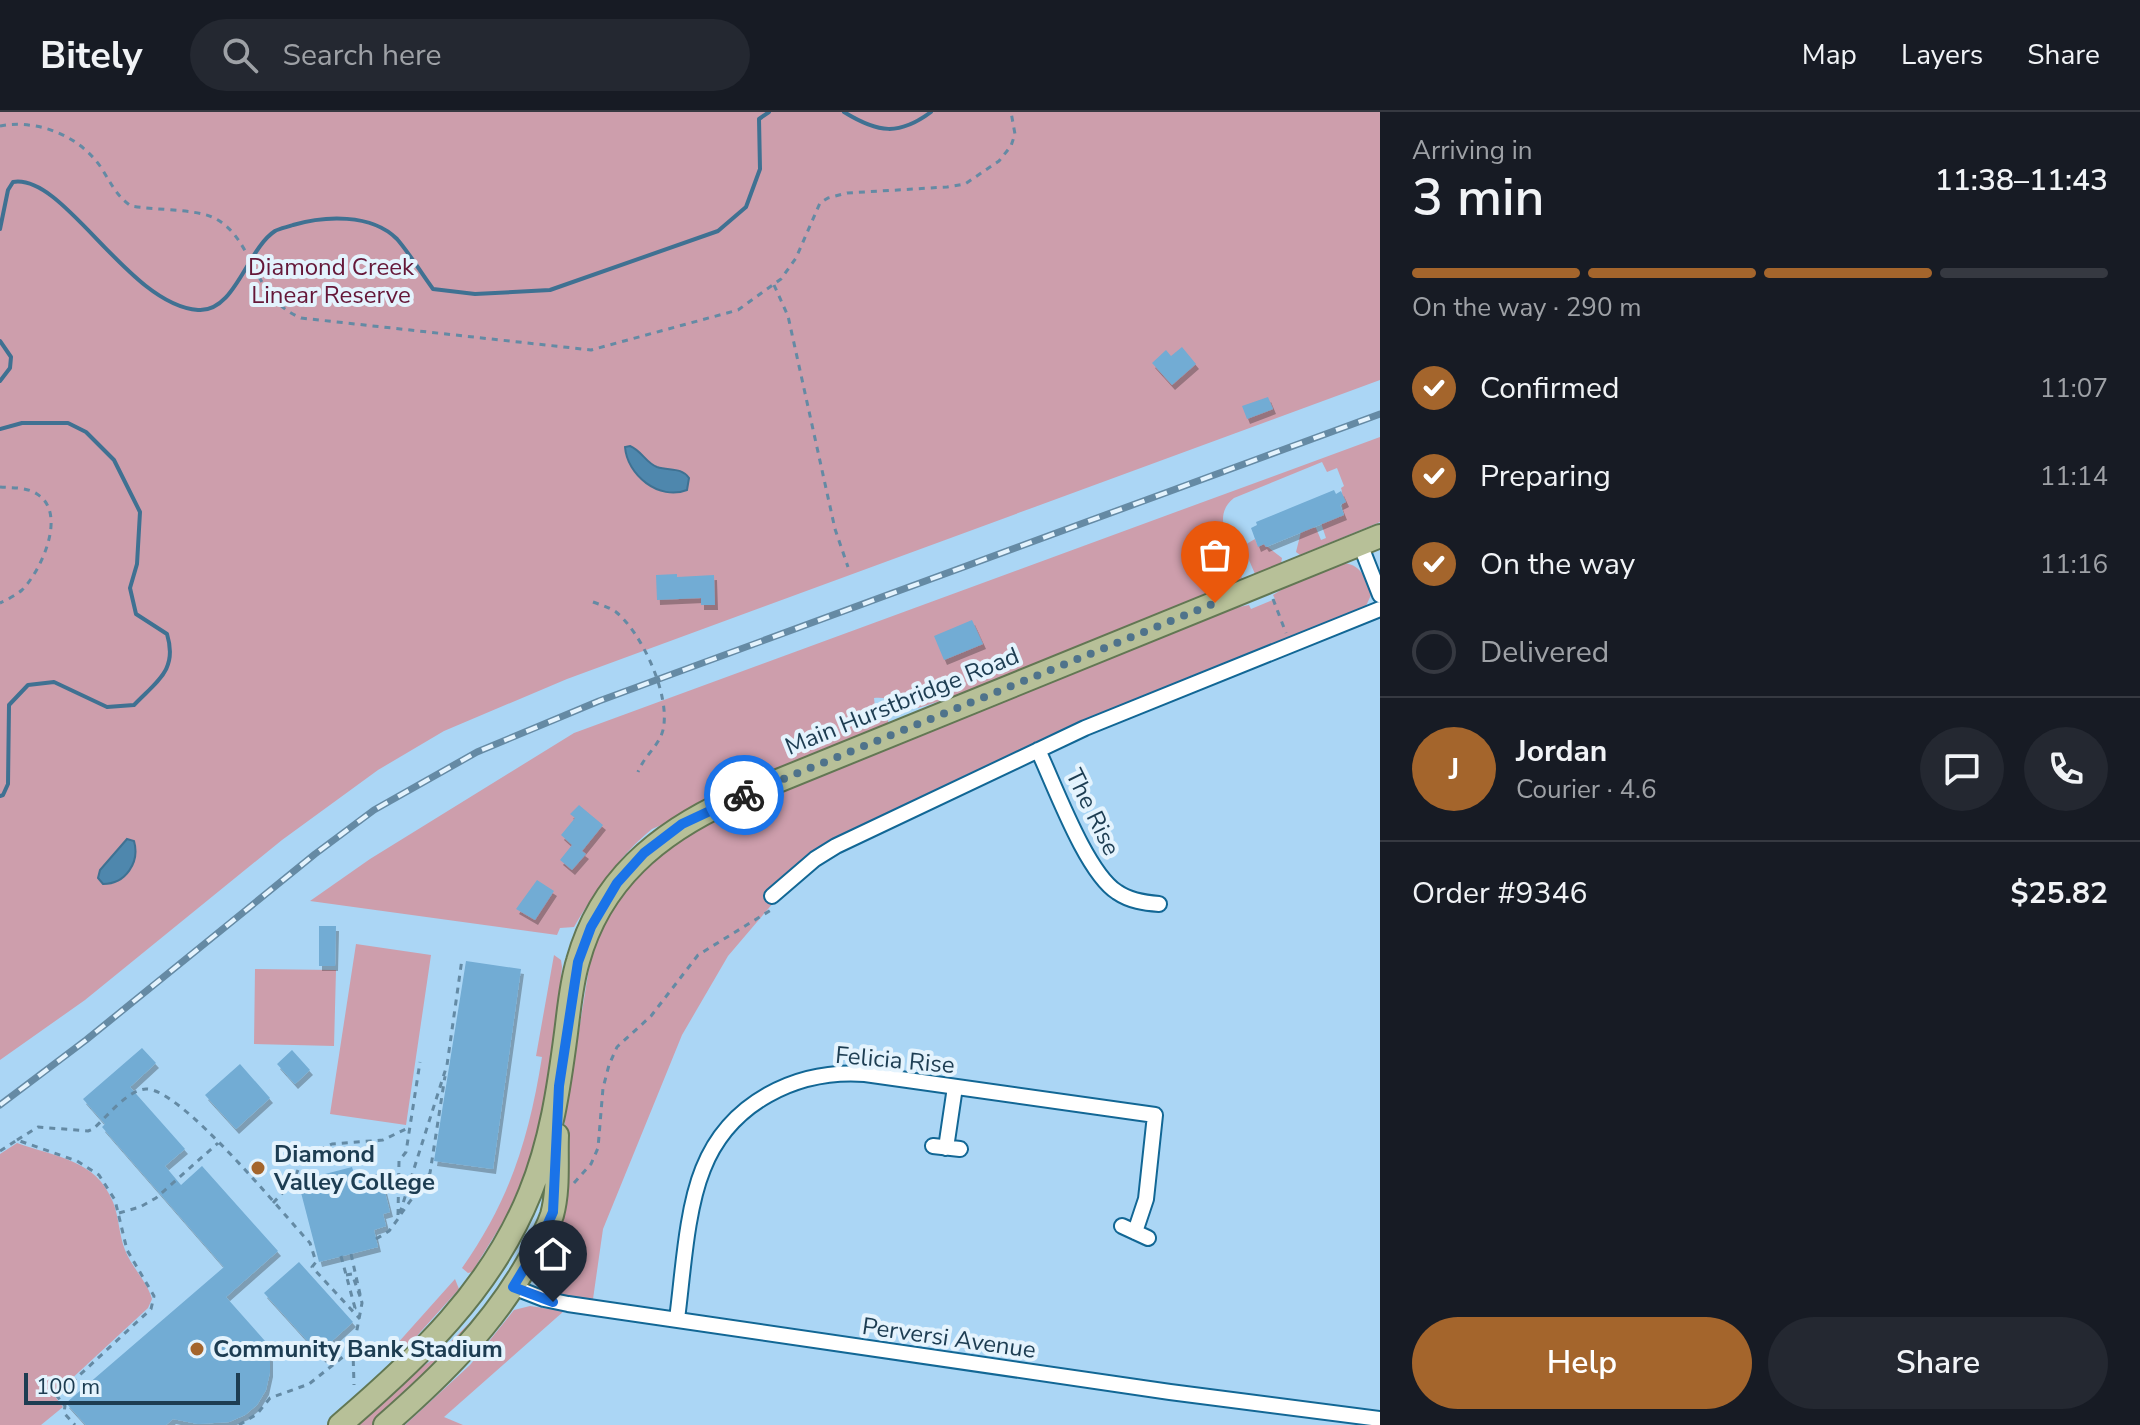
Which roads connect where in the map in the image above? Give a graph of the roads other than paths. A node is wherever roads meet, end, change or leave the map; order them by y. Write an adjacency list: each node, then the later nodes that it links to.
1 (1370, 540): 2 (street); 7 (main road, Main Hurstbridge Road)
2 (1380, 595)
3 (1380, 609): 4 (street)
4 (1038, 750): 5 (street); 6 (street, The Rise)
5 (774, 900)
6 (1159, 904)
7 (559, 1086): 11 (main road, Main Hurstbridge Road); 12 (main road, Main Hurstbridge Road)
8 (955, 1087): 9 (street); 10 (street, Felicia Rise); 13 (street, Felicia Rise)
9 (947, 1148)
10 (1135, 1232)
11 (486, 1276): 12 (main road); 15 (main road, Main Hurstbridge Road)
12 (513, 1287): 13 (street, Perversi Avenue); 16 (main road, Main Hurstbridge Road)
13 (677, 1319): 14 (street, Perversi Avenue)
14 (1380, 1419)
15 (340, 1425)
16 (385, 1425)

